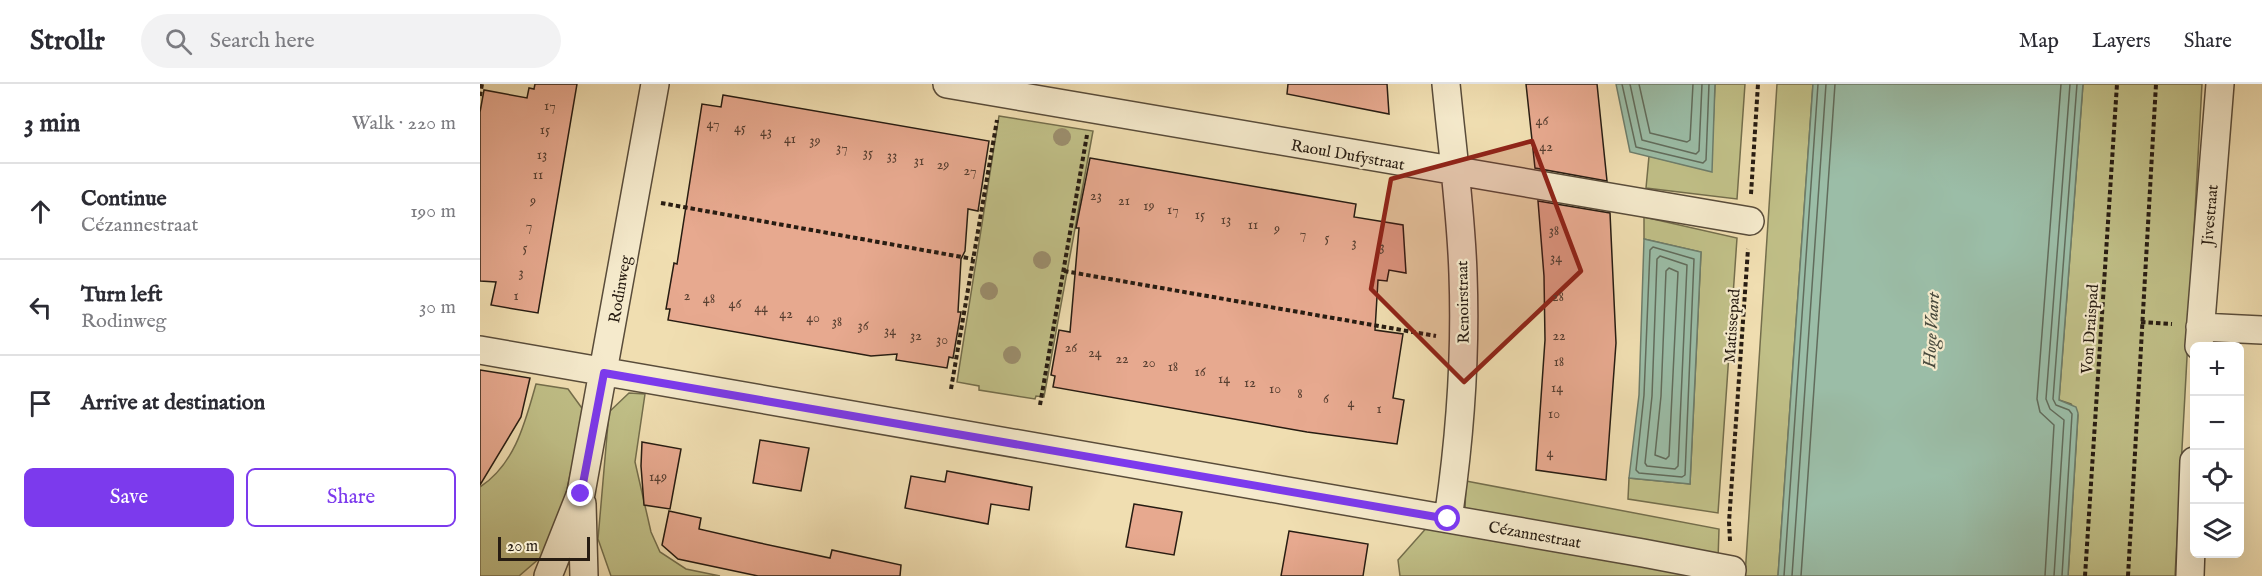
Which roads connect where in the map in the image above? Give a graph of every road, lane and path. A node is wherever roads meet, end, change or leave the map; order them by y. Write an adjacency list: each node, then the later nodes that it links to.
1 (482, 84): 10 (path)
2 (655, 84): 13 (street, Rodinweg)
3 (947, 84): 9 (street, Raoul Dufystraat)
4 (1446, 84): 12 (street, Renoirstraat)
5 (1758, 84): 14 (path, Matissepad)
6 (2117, 84): 30 (path, Von Draispad)
7 (2156, 84): 31 (path)
8 (2220, 84): 18 (street, Jivestraat)
9 (1002, 94): 11 (street, Raoul Dufystraat); 15 (path)
10 (480, 96)
11 (1092, 109): 12 (street, Raoul Dufystraat); 16 (path)
12 (1454, 172): 14 (street, Raoul Dufystraat); 19 (street, Renoirstraat)
13 (635, 198): 15 (path); 21 (street, Rodinweg)
14 (1750, 221): 27 (path, Matissepad)
15 (973, 259): 22 (path)
16 (1064, 271): 19 (path); 23 (path)
17 (2262, 330): 18 (street)
18 (2199, 337)
19 (1463, 341): 26 (street, Renoirstraat)
20 (480, 350): 21 (street, Cézannestraat)
21 (604, 373): 24 (street, Rodinweg); 26 (street, Cézannestraat)
22 (951, 389)
23 (1040, 405)
24 (581, 494): 28 (street, Rodinweg); 29 (street, Rodinweg)
25 (2193, 504): 32 (street)
26 (1448, 519): 27 (street, Cézannestraat)
27 (1731, 573)
28 (548, 576)
29 (584, 576)
30 (2085, 576)
31 (2128, 576)
32 (2190, 576)

